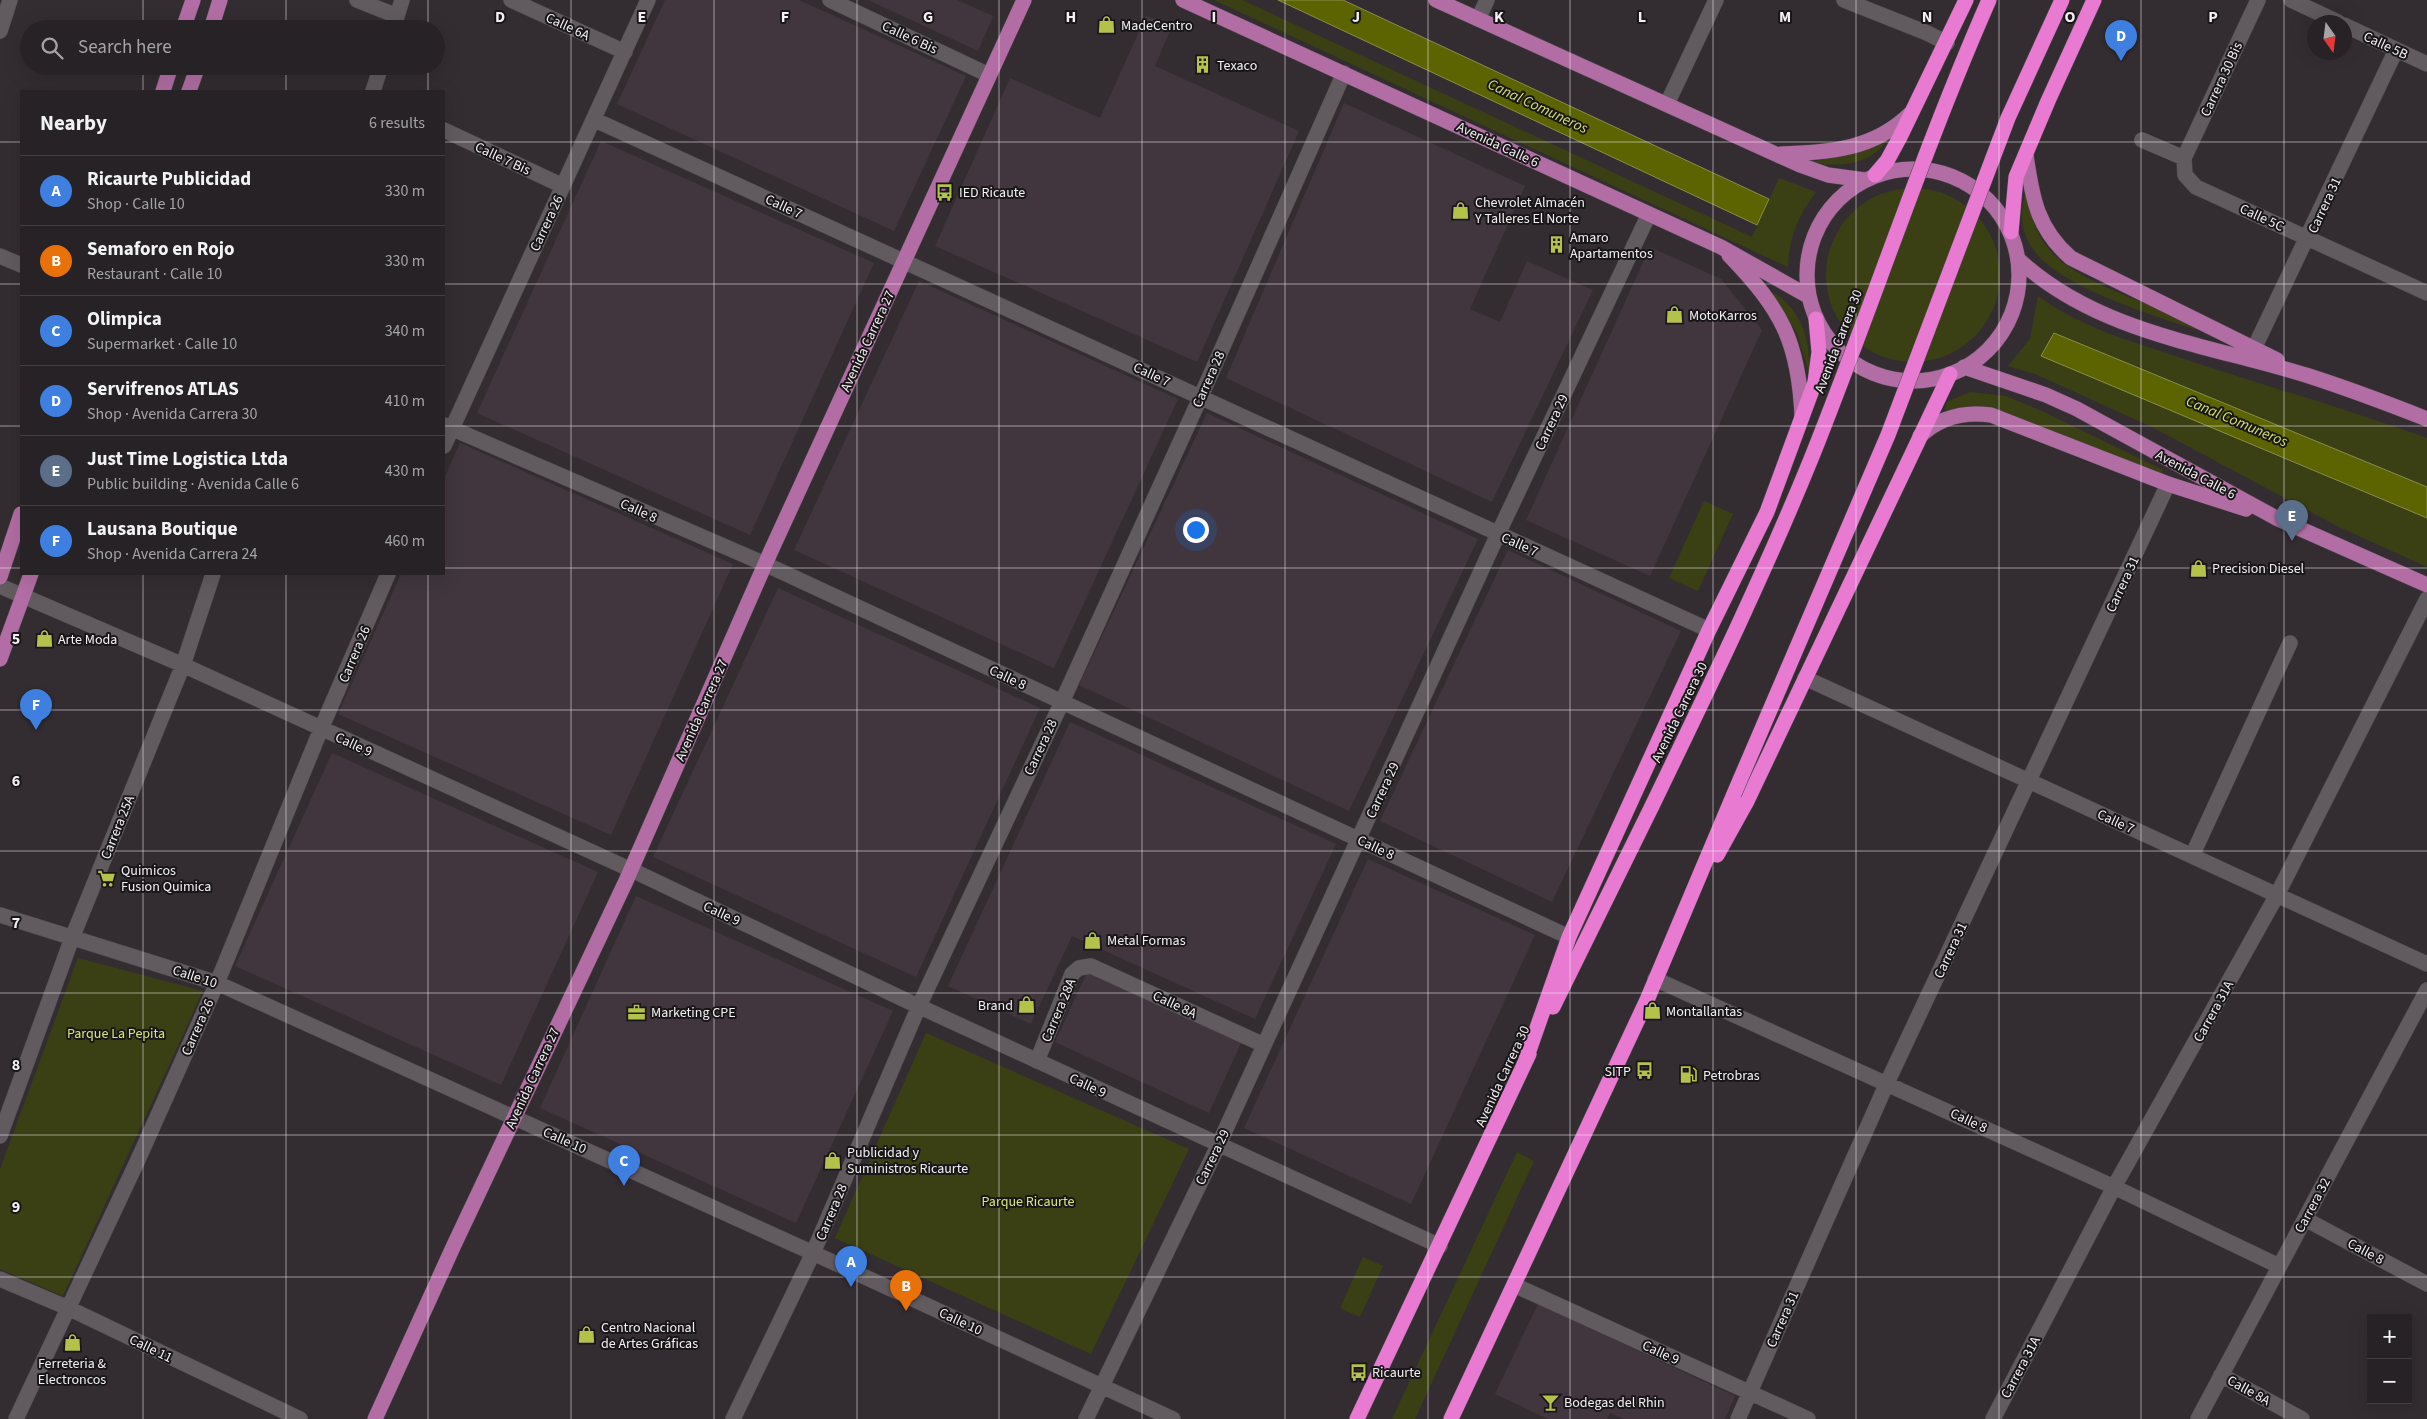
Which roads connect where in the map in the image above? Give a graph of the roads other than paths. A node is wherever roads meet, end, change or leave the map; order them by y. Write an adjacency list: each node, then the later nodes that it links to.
1 (10, 0): 28 (street)
2 (193, 0): 23 (main road)
3 (220, 0): 24 (main road)
4 (357, 0): 25 (street)
5 (402, 0): 26 (street)
6 (511, 0): 31 (street, Calle 6A)
7 (648, 0): 31 (street, Carrera 26)
8 (830, 0): 37 (street, Calle 6 Bis)
9 (1024, 0): 37 (main road, Avenida Carrera 27)
10 (1183, 0): 33 (main road, Avenida Calle 6)
11 (1436, 0): 22 (main road)
12 (1487, 0): 22 (street)
13 (1716, 0): 41 (street)
14 (1844, 0): 29 (street)
15 (1966, 0): 29 (highway)
16 (1989, 0): 108 (highway, Avenida Carrera 30, bridge)
17 (2062, 0): 97 (highway, bridge)
18 (2094, 0): 47 (highway)
19 (2258, 0): 48 (street, Carrera 30 Bis)
20 (2291, 0): 21 (street)
21 (2323, 15)
22 (1478, 19): 41 (main road)
23 (186, 20)
24 (213, 20)
25 (392, 20)
26 (396, 20)
27 (2352, 29): 30 (street, Calle 5B)
28 (0, 30)
29 (1947, 43): 42 (highway)
30 (2396, 50): 32 (street, Calle 5B); 53 (street, Carrera 31)
31 (625, 52): 43 (street, Carrera 26)
32 (2427, 64)
33 (1344, 74): 51 (main road, Avenida Calle 6); 65 (street, Carrera 28)
34 (168, 75): 38 (main road)
35 (195, 75): 39 (main road)
36 (378, 75): 40 (street)
37 (990, 75): 57 (main road, Avenida Carrera 27)
38 (163, 90)
39 (189, 90)
40 (373, 90)
41 (1667, 104): 46 (main road)
42 (1912, 112): 46 (main road); 49 (highway)
43 (594, 120): 50 (street, Carrera 26); 57 (street, Calle 7)
44 (445, 130): 50 (street, Calle 7 Bis)
45 (2142, 140): 48 (street)
46 (1777, 154): 49 (main road)
47 (2026, 155): 52 (highway); 62 (main road)
48 (2184, 158): 53 (street, Calle 5C)
49 (1870, 177): 52 (main road); 60 (main road)
50 (563, 186): 68 (street, Carrera 26)
51 (1650, 214): 54 (main road, Avenida Calle 6); 74 (street, Carrera 29)
52 (2011, 232): 56 (main road)
53 (2308, 238): 59 (street, Calle 5C); 62 (street, Carrera 31)
54 (1721, 247): 60 (main road, Avenida Calle 6); 66 (main road)
55 (0, 256): 58 (street)
56 (2019, 260): 62 (main road); 63 (main road)
57 (904, 261): 65 (street, Calle 7); 75 (main road, Avenida Carrera 27)
58 (20, 264)
59 (2427, 293)
60 (1808, 296): 61 (main road)
61 (1816, 320): 64 (main road); 66 (highway)
62 (2252, 354): 67 (main road)
63 (1964, 367): 64 (main road); 73 (main road, Avenida Calle 6)
64 (1950, 374): 69 (highway)
65 (1201, 396): 74 (street, Calle 7); 89 (street, Carrera 28)
66 (1802, 417): 84 (highway)
67 (2427, 419)
68 (448, 426): 70 (street, Carrera 26); 75 (street, Calle 8)
69 (1919, 437): 71 (main road); 88 (highway)
70 (445, 441)
71 (2168, 484): 73 (main road); 91 (street, Carrera 31)
72 (20, 517): 79 (main road)
73 (2278, 519): 80 (main road, Avenida Calle 6)
74 (1498, 534): 84 (street, Calle 7); 92 (street, Carrera 29)
75 (765, 564): 89 (street, Calle 8); 94 (main road, Avenida Carrera 27)
76 (31, 575): 82 (main road)
77 (214, 575): 87 (street, Carrera 25A)
78 (388, 575): 90 (street, Carrera 26)
79 (0, 577)
80 (2427, 585)
81 (0, 586): 82 (street, Calle 9)
82 (24, 597): 86 (main road); 87 (street, Calle 9)
83 (2427, 600): 95 (street, Carrera 31A)
84 (1709, 630): 98 (highway)
85 (2290, 643): 93 (street)
86 (0, 659)
87 (183, 665): 90 (street, Calle 9); 99 (street, Carrera 25A)
88 (1805, 678): 91 (street, Calle 7); 97 (highway)
89 (1062, 702): 92 (street, Calle 8); 105 (street, Carrera 28)
90 (321, 729): 94 (street, Calle 9); 103 (street, Carrera 26)
91 (2030, 781): 93 (street, Calle 7); 109 (street, Carrera 31)
92 (1359, 840): 98 (street, Calle 8); 106 (street, Carrera 29)
93 (2192, 856): 95 (street, Calle 7)
94 (631, 870): 105 (street, Calle 9); 110 (main road, Avenida Carrera 27)
95 (2277, 895): 100 (street, Calle 7); 113 (street, Carrera 31A)
96 (0, 915): 99 (street, Calle 10)
97 (1681, 922): 102 (highway)
98 (1569, 937): 108 (highway)
99 (72, 938): 103 (street, Calle 10); 111 (street, Carrera 25A)
100 (2427, 964)
101 (1086, 966): 106 (street, Calle 8A); 107 (street, Carrera 28A)
102 (1655, 980): 109 (street, Calle 8); 120 (highway)
103 (218, 983): 110 (street, Calle 10); 121 (street, Carrera 26)
104 (2427, 990): 114 (street, Carrera 32)
105 (918, 1006): 107 (street, Calle 9); 116 (street, Carrera 28)
106 (1264, 1045): 112 (street, Carrera 29)
107 (1037, 1061): 112 (street, Calle 9)
108 (1525, 1062): 115 (highway, Avenida Carrera 30)
109 (1887, 1083): 113 (street, Calle 8); 124 (street, Carrera 31)
110 (514, 1116): 116 (street, Calle 10); 127 (main road, Avenida Carrera 27)
111 (0, 1136)
112 (1218, 1146): 115 (street, Calle 9); 123 (street, Carrera 29)
113 (2114, 1187): 117 (street, Calle 8); 135 (street, Carrera 31A)
114 (2305, 1219): 117 (street, Carrera 32); 119 (street, Calle 8)
115 (1440, 1246): 131 (highway, Avenida Carrera 30)
116 (813, 1253): 123 (street, Calle 10); 128 (street, Carrera 28)
117 (2280, 1266): 122 (street, Carrera 32)
118 (0, 1279): 121 (street, Calle 11)
119 (2427, 1284)
120 (1514, 1285): 124 (street, Calle 9); 132 (highway)
121 (66, 1307): 125 (street, Carrera 26); 126 (street, Calle 11)
122 (2221, 1375): 136 (street, Carrera 32); 137 (street, Calle 8A)
123 (1101, 1386): 129 (street, Carrera 29); 130 (street, Calle 10)
124 (1750, 1392): 133 (street, Carrera 31); 134 (street, Calle 9)
125 (16, 1419)
126 (300, 1419)
127 (375, 1419)
128 (733, 1419)
129 (1086, 1419)
130 (1173, 1419)
131 (1357, 1419)
132 (1451, 1419)
133 (1738, 1419)
134 (1808, 1419)
135 (1993, 1419)
136 (2198, 1419)
137 (2302, 1419)

